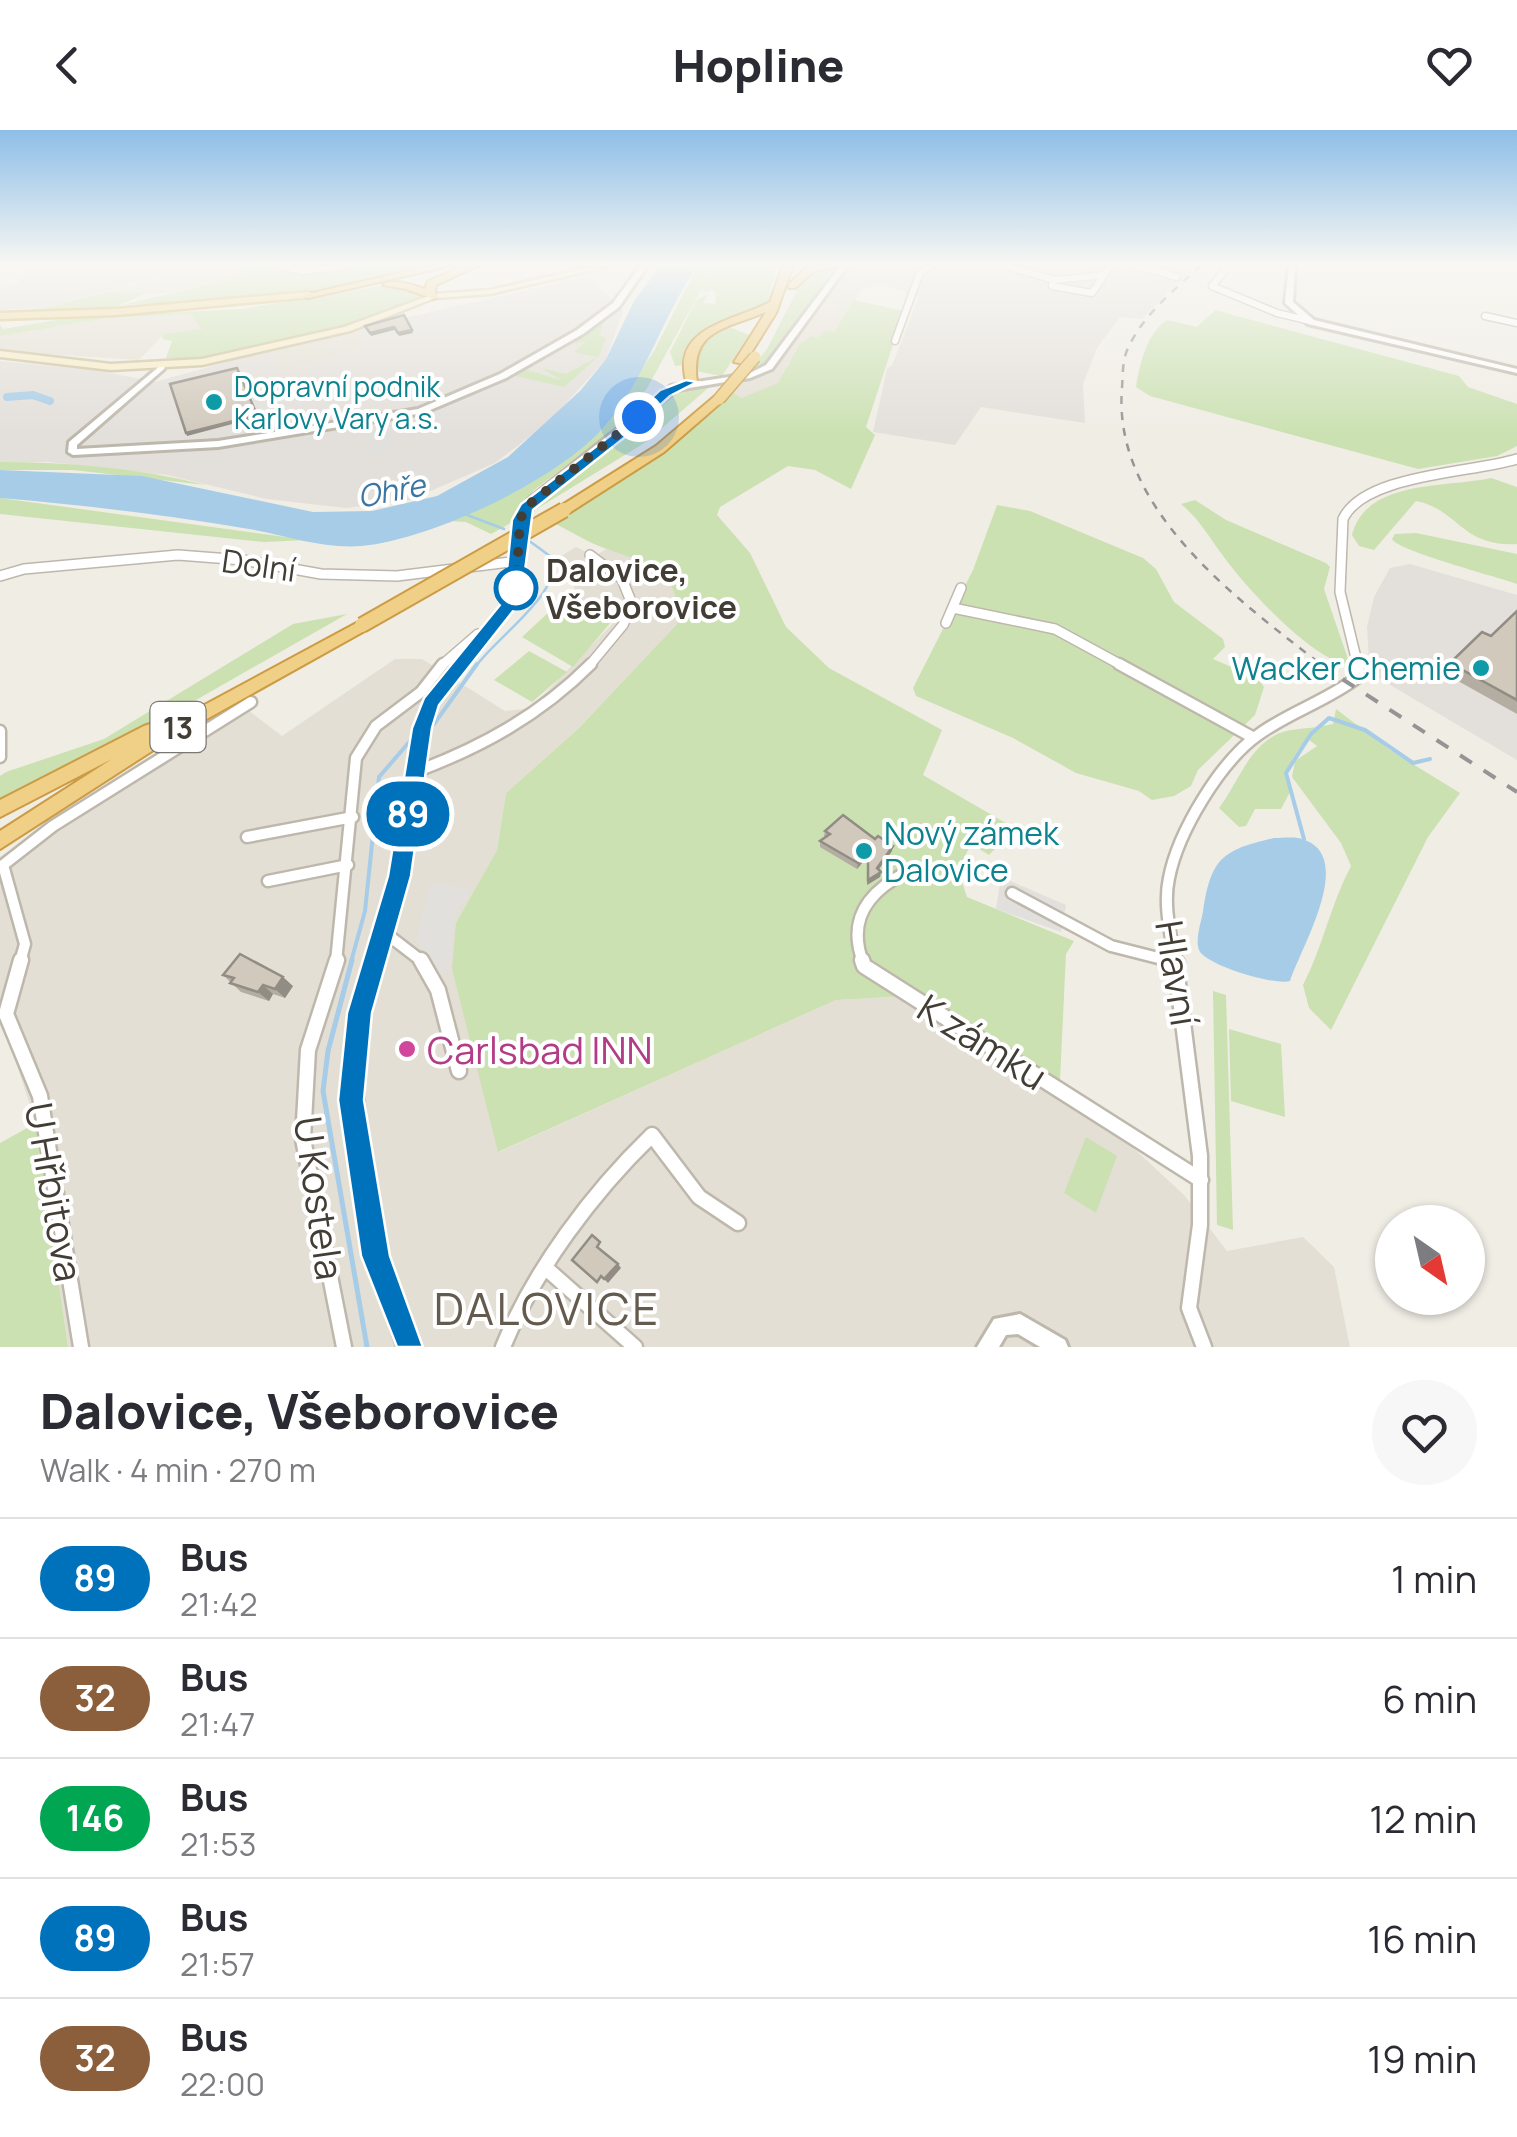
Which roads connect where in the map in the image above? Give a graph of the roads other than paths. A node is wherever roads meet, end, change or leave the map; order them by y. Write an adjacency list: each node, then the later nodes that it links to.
1 (365, 322): 13 (main road)
2 (593, 322): 13 (street)
3 (727, 322): 9 (highway)
4 (766, 322): 11 (highway, 13)
5 (768, 322): 11 (highway, 13)
6 (802, 322): 15 (street)
7 (902, 322): 10 (street)
8 (1313, 322): 14 (street)
9 (698, 341): 11 (highway); 15 (highway)
10 (895, 342)
11 (753, 351): 17 (highway, 13); 17 (highway, 13, bridge)
12 (0, 354): 13 (main road)
13 (161, 367)
14 (1517, 372)
15 (691, 382): 19 (street)
16 (1517, 459): 29 (street, Hlavní)
17 (559, 508): 23 (highway, 13, bridge)
18 (590, 554): 31 (street)
19 (518, 562): 20 (street, Dolní); 25 (street)
20 (0, 576)
21 (962, 588): 22 (street)
22 (953, 608): 24 (street); 29 (street)
23 (358, 622): 27 (highway, 13); 36 (highway, 13)
24 (946, 623)
25 (482, 636): 31 (street); 33 (street, U Kostela)
26 (251, 702): 47 (street, U Hřbitova)
27 (155, 729): 32 (highway); 34 (highway, 13)
28 (0, 731): 30 (street)
29 (1254, 738): 42 (street, Hlavní)
30 (0, 757)
31 (415, 772): 41 (street)
32 (0, 809)
33 (353, 818): 35 (street); 37 (street, U Kostela)
34 (0, 828)
35 (247, 837)
36 (0, 841)
37 (348, 865): 39 (street); 48 (street, U Kostela)
38 (906, 873): 44 (street, K zámku)
39 (268, 881)
40 (1012, 893): 42 (street)
41 (384, 932): 43 (street); 49 (street)
42 (1177, 962): 44 (street, Hlavní)
43 (459, 1071)
44 (1200, 1180): 54 (street, Hlavní)
45 (738, 1223): 46 (street)
46 (548, 1270): 50 (street); 51 (street)
47 (81, 1347)
48 (344, 1347)
49 (408, 1347)
50 (504, 1347)
51 (634, 1347)
52 (988, 1347): 53 (street)
53 (1058, 1347)
54 (1204, 1347)

